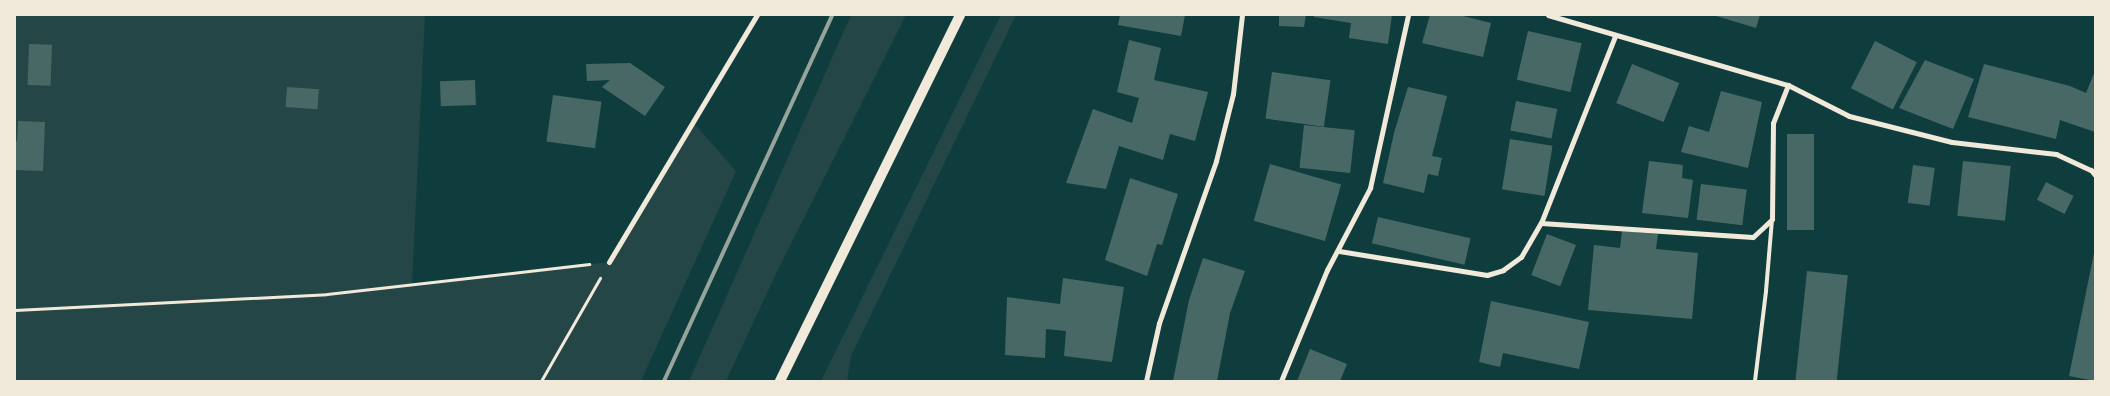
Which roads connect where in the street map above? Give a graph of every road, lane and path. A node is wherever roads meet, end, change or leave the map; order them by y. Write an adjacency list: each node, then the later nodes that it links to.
1 (756, 15): 13 (street)
2 (960, 15): 16 (main road)
3 (1242, 15): 17 (street)
4 (1408, 15): 12 (street)
5 (1548, 15): 6 (street)
6 (1615, 36): 7 (street); 11 (street)
7 (1788, 85): 8 (street); 10 (street)
8 (2093, 169): 9 (street)
9 (2095, 175)
10 (1772, 220): 11 (street); 19 (lane)
11 (1541, 223): 12 (street)
12 (1339, 251): 18 (street)
13 (609, 262): 14 (path); 15 (path)
14 (15, 310)
15 (541, 381)
16 (780, 381)
17 (1146, 381)
18 (1281, 381)
19 (1755, 381)

